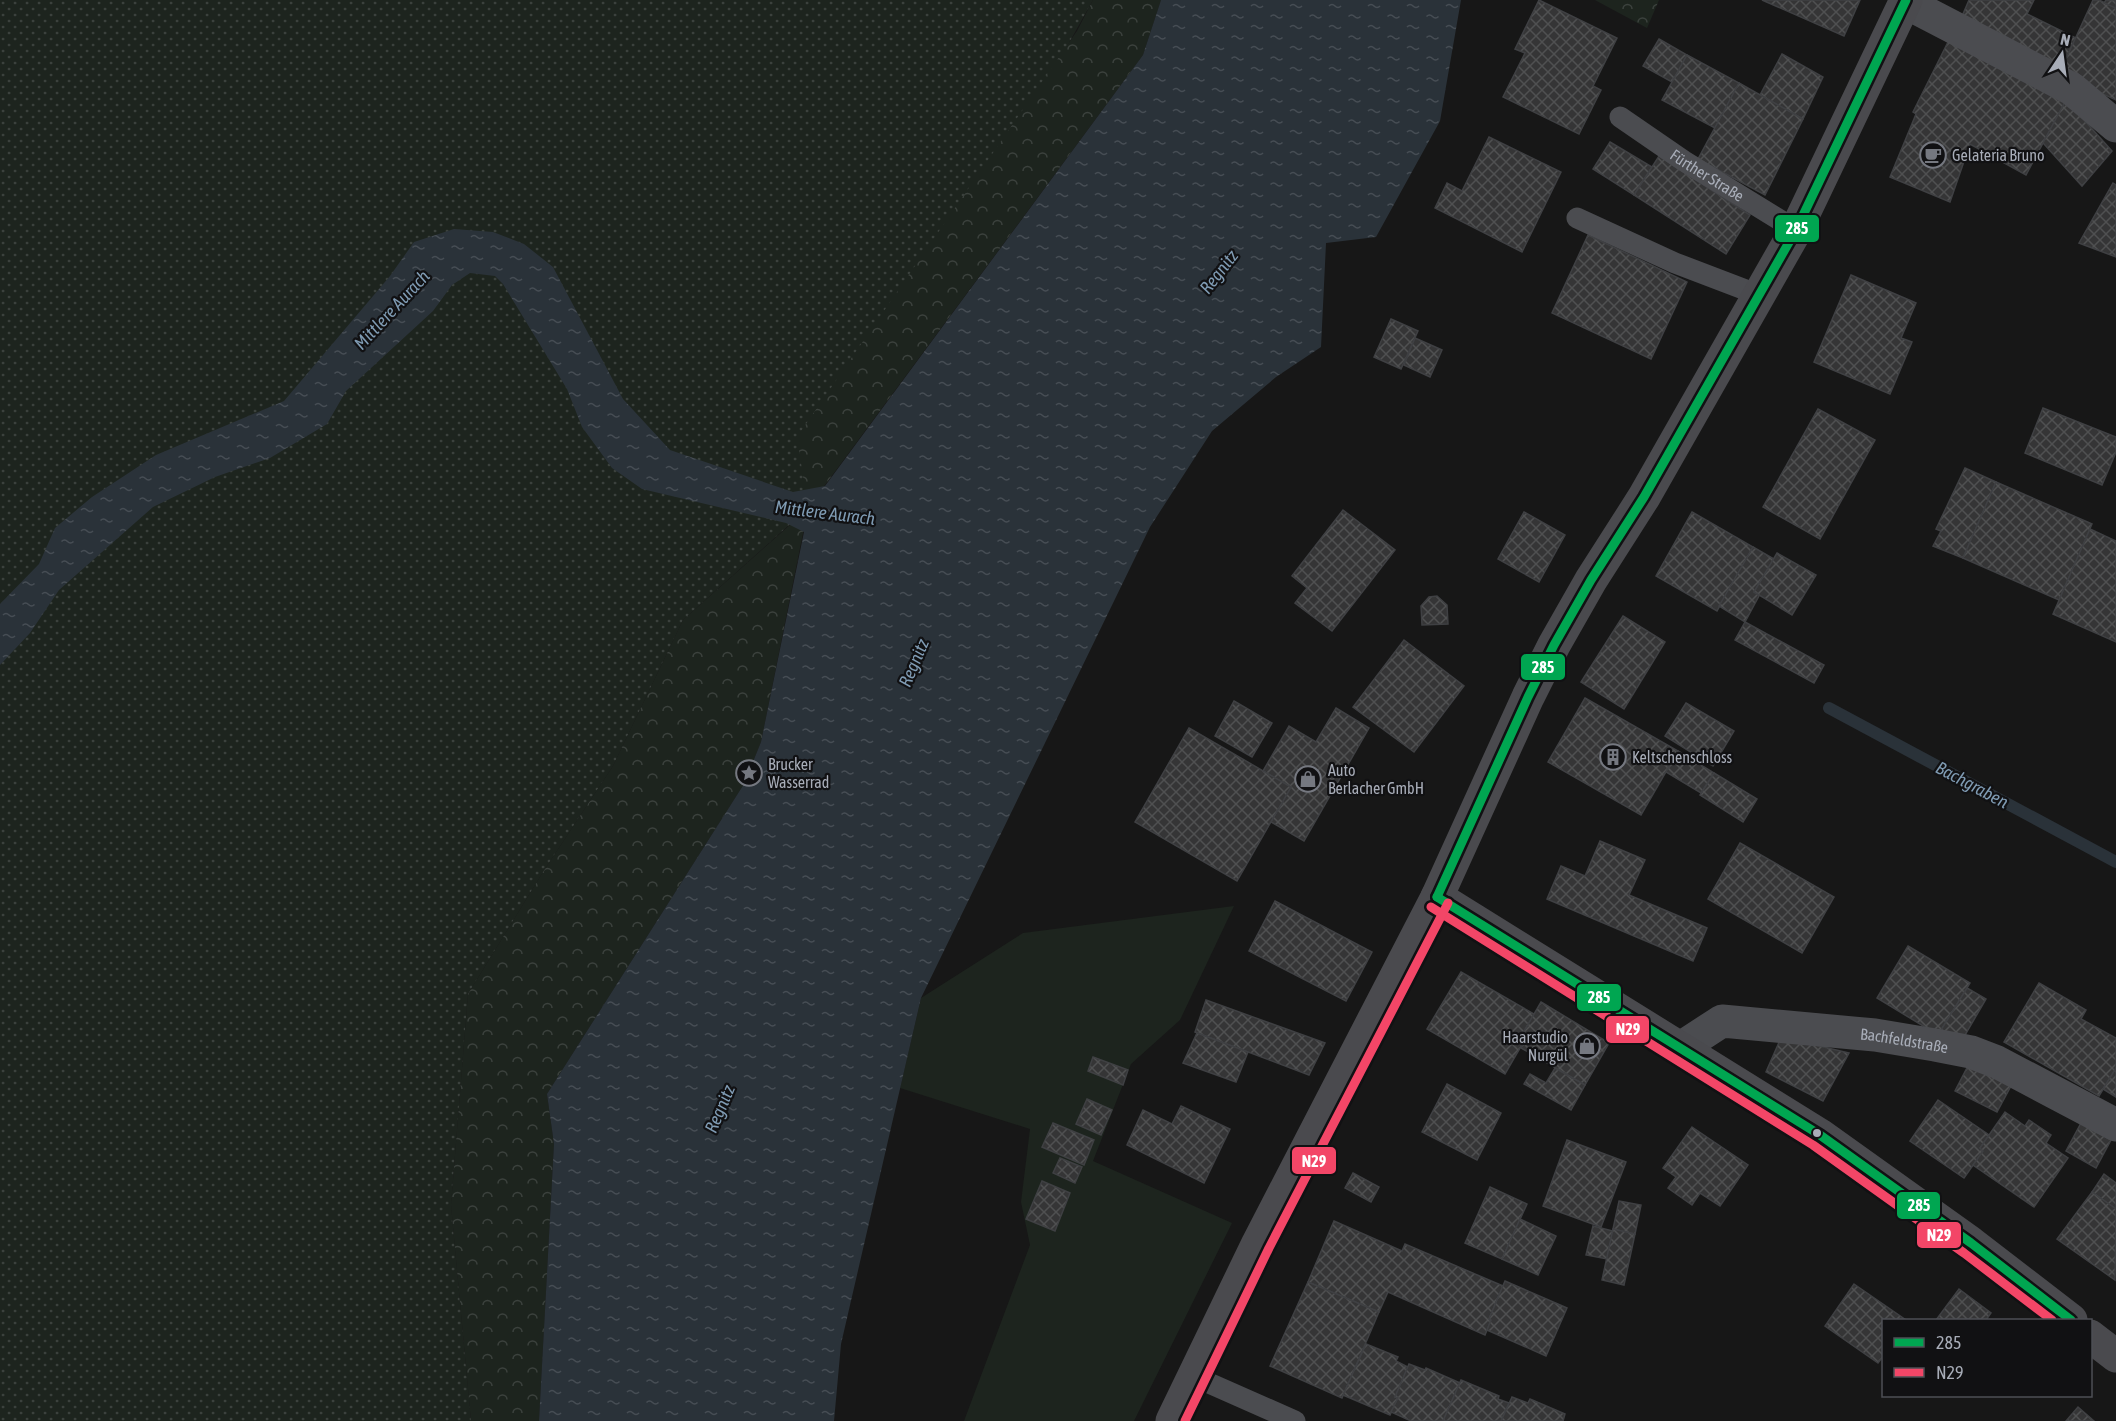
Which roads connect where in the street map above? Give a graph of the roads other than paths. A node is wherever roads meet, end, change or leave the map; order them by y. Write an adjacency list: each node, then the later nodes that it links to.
1 (1906, 1): 3 (street); 5 (street)
2 (1620, 117): 5 (lane, Fürther Straße)
3 (2116, 126)
4 (1577, 218): 6 (lane)
5 (1796, 230): 6 (street)
6 (1759, 296): 7 (street)
7 (1437, 897): 8 (street); 13 (street)
8 (1682, 1047): 9 (street, Bachfeldstraße); 10 (street)
9 (2116, 1125)
10 (2070, 1319)
11 (2092, 1337): 12 (street)
12 (2116, 1356)
13 (1193, 1376): 14 (street); 15 (lane)
14 (1172, 1421)
15 (1295, 1421)

